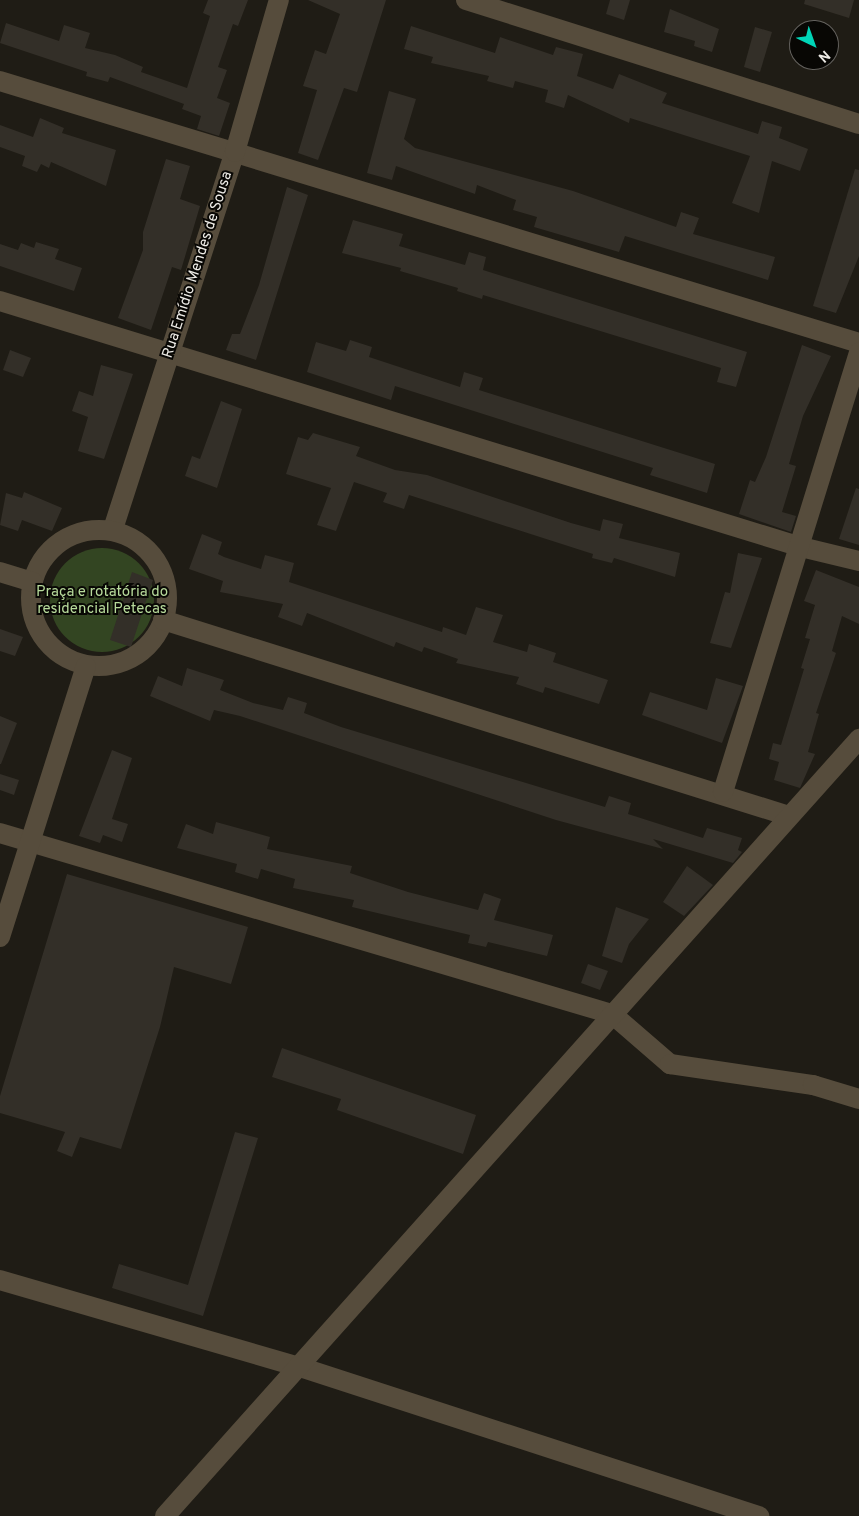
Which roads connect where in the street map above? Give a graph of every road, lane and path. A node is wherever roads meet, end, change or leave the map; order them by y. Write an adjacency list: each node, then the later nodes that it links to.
1 (279, 0): 5 (street, Rua Emídio Mendes de Sousa)
2 (479, 2): 4 (street)
3 (0, 81): 5 (street)
4 (859, 124)
5 (234, 152): 7 (street); 8 (street, Rua Emídio Mendes de Sousa)
6 (0, 301): 8 (street)
7 (859, 343)
8 (171, 352): 10 (street, Rua Emídio Mendes de Sousa); 11 (street)
9 (859, 353): 11 (street)
10 (112, 529): 14 (street); 15 (street)
11 (800, 548): 12 (street); 18 (street)
12 (859, 561)
13 (0, 572): 14 (street)
14 (33, 582): 16 (street)
15 (163, 620): 16 (street); 18 (street)
16 (86, 666): 21 (street)
17 (859, 739): 19 (street)
18 (723, 792): 19 (street)
19 (789, 816): 23 (street)
20 (0, 833): 21 (street)
21 (31, 842): 22 (street); 23 (street)
22 (0, 937)
23 (612, 1014): 24 (street); 26 (street)
24 (859, 1099)
25 (0, 1280): 26 (street)
26 (300, 1367): 27 (street); 28 (street)
27 (165, 1516)
28 (759, 1516)

